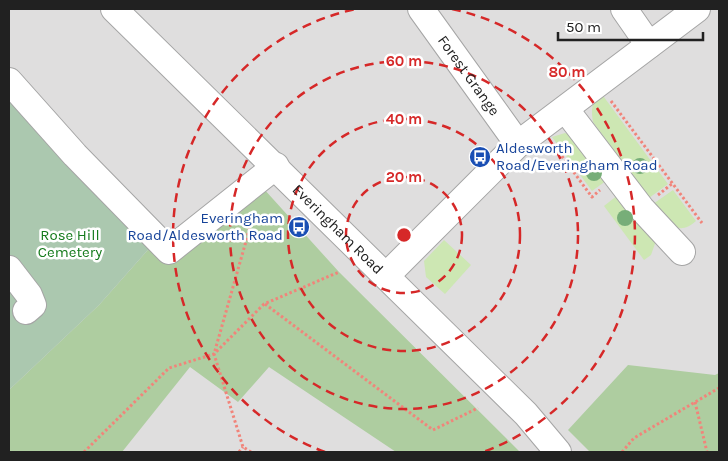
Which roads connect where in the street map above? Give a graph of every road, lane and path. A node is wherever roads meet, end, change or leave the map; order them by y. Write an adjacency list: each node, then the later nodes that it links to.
1 (114, 9): 11 (street, Everingham Road)
2 (421, 9): 10 (street, Forest Grange)
3 (624, 9): 5 (street)
4 (697, 9): 5 (street)
5 (649, 45): 7 (street)
6 (9, 81): 11 (street)
7 (599, 84): 8 (street); 13 (path)
8 (566, 110): 9 (street); 12 (street)
9 (540, 128): 10 (street); 12 (path)
10 (518, 144): 17 (street)
11 (270, 171): 17 (street, Everingham Road); 20 (path)
12 (617, 177): 14 (street)
13 (702, 223)
14 (682, 252)
15 (9, 269): 19 (street)
16 (340, 272): 18 (path)
17 (386, 276): 28 (street, Everingham Road)
18 (264, 304): 20 (path); 23 (path)
19 (26, 311)
20 (214, 354): 24 (path); 25 (path)
21 (719, 388): 22 (path)
22 (695, 402): 29 (path); 30 (path)
23 (478, 408)
24 (243, 447): 26 (path); 27 (path)
25 (84, 452)
26 (239, 452)
27 (251, 452)
28 (558, 452)
29 (622, 452)
30 (707, 452)

